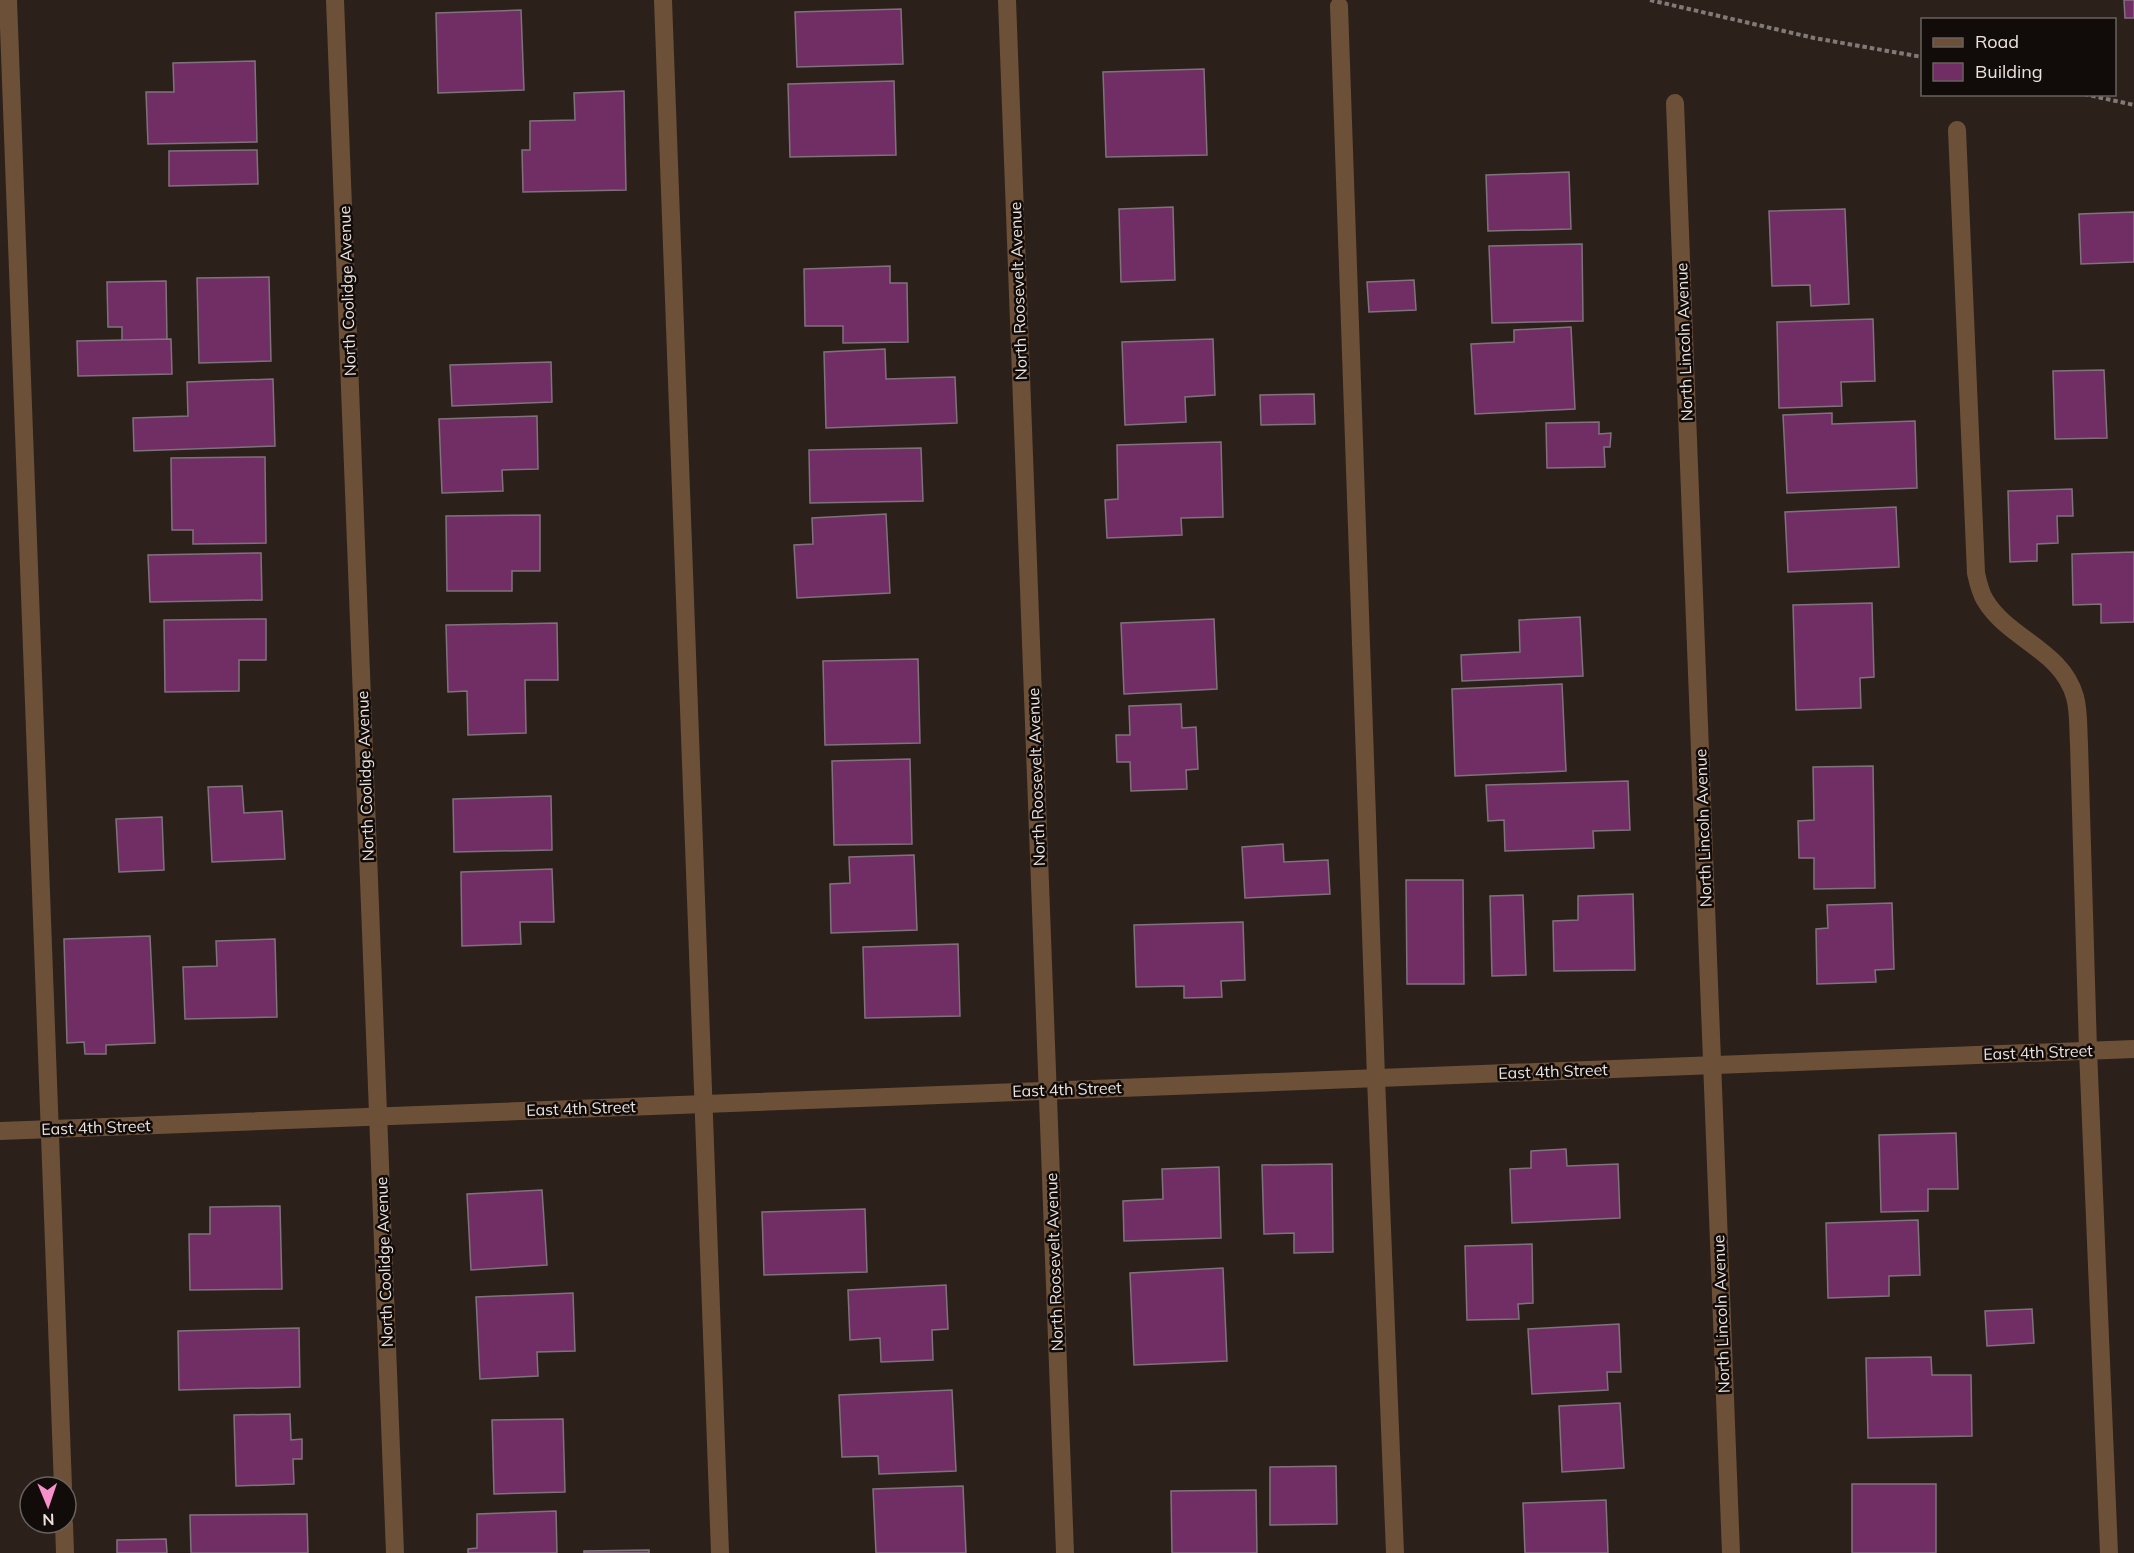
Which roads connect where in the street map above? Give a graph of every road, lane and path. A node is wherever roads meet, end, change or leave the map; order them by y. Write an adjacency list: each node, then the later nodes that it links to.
1 (8, 0): 19 (street)
2 (335, 0): 18 (street, North Coolidge Avenue)
3 (663, 0): 17 (street)
4 (1007, 0): 16 (street, North Roosevelt Avenue)
5 (1650, 0): 7 (path)
6 (1339, 6): 15 (street)
7 (1921, 57)
8 (2093, 96): 10 (path)
9 (1675, 103): 14 (street, North Lincoln Avenue)
10 (2134, 105)
11 (1957, 130): 13 (street)
12 (2134, 1049): 13 (street, East 4th Street)
13 (2088, 1050): 14 (street, East 4th Street); 29 (street)
14 (1712, 1065): 15 (street, East 4th Street); 28 (street, North Lincoln Avenue)
15 (1376, 1078): 16 (street, East 4th Street); 27 (street)
16 (1048, 1090): 17 (street, East 4th Street); 26 (street, North Roosevelt Avenue)
17 (705, 1103): 18 (street, East 4th Street); 25 (street)
18 (378, 1116): 19 (street, East 4th Street); 24 (street, North Coolidge Avenue)
19 (50, 1129): 20 (street, East 4th Street); 21 (street)
20 (0, 1131)
21 (63, 1475)
22 (64, 1535): 23 (street)
23 (65, 1553)
24 (395, 1553)
25 (720, 1553)
26 (1065, 1553)
27 (1395, 1553)
28 (1731, 1553)
29 (2109, 1553)

